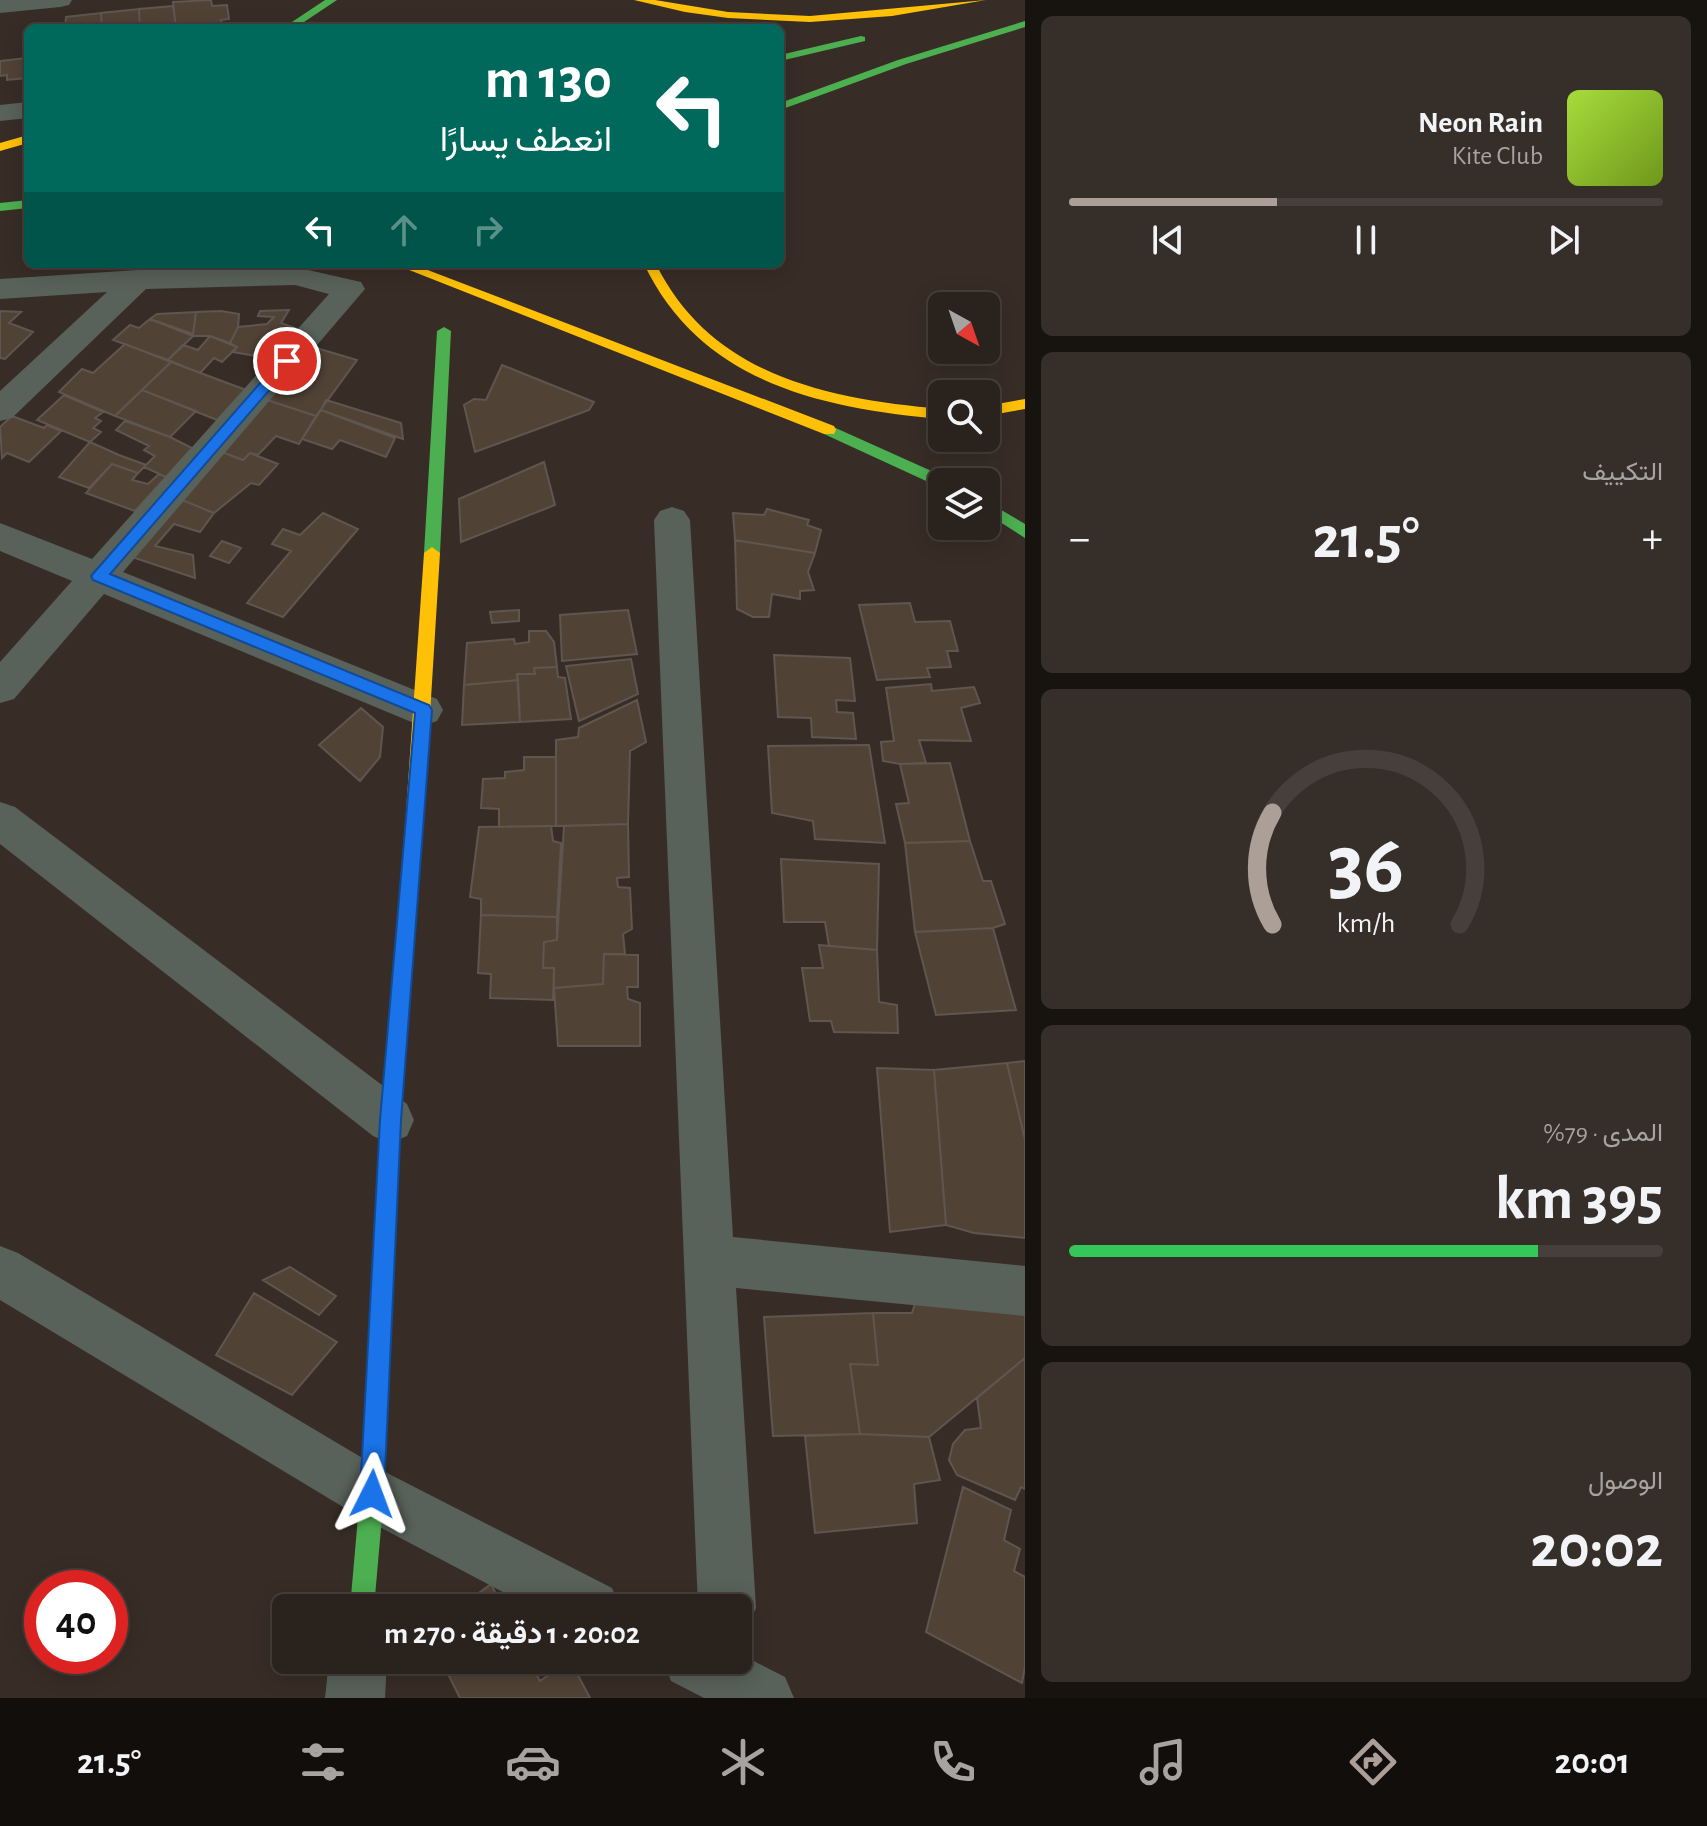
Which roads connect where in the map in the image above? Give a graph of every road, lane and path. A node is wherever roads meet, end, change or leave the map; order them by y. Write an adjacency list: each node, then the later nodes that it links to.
1 (60, 0): 6 (street)
2 (332, 0): 8 (main road)
3 (639, 0): 4 (main road)
4 (981, 0)
5 (1002, 0): 11 (main road)
6 (28, 1): 7 (street)
7 (0, 6)
8 (294, 24)
9 (1025, 24): 10 (main road)
10 (990, 33): 12 (main road); 13 (main road)
11 (784, 57)
12 (818, 74)
13 (784, 106)
14 (24, 110): 15 (street)
15 (0, 113)
16 (24, 140): 17 (main road)
17 (0, 147)
18 (24, 204): 19 (main road)
19 (0, 207)
20 (410, 268): 29 (main road)
21 (652, 268): 28 (main road)
22 (138, 280): 23 (street); 27 (street); 34 (street)
23 (0, 289)
24 (444, 331): 36 (main road)
25 (1025, 404): 26 (main road)
26 (1000, 408)
27 (0, 410)
28 (928, 412)
29 (928, 475)
30 (1000, 515): 32 (main road)
31 (672, 520): 39 (street)
32 (1025, 532)
33 (0, 536): 34 (street)
34 (99, 576): 35 (street); 36 (street)
35 (0, 688)
36 (423, 710): 38 (main road)
37 (0, 820): 38 (street)
38 (390, 1120): 42 (main road)
39 (710, 1260): 41 (street); 45 (street)
40 (0, 1271): 42 (street)
41 (1025, 1291)
42 (372, 1494): 43 (main road); 44 (street)
43 (363, 1594)
44 (565, 1594)
45 (726, 1594)
46 (357, 1674): 47 (street)
47 (355, 1698)

